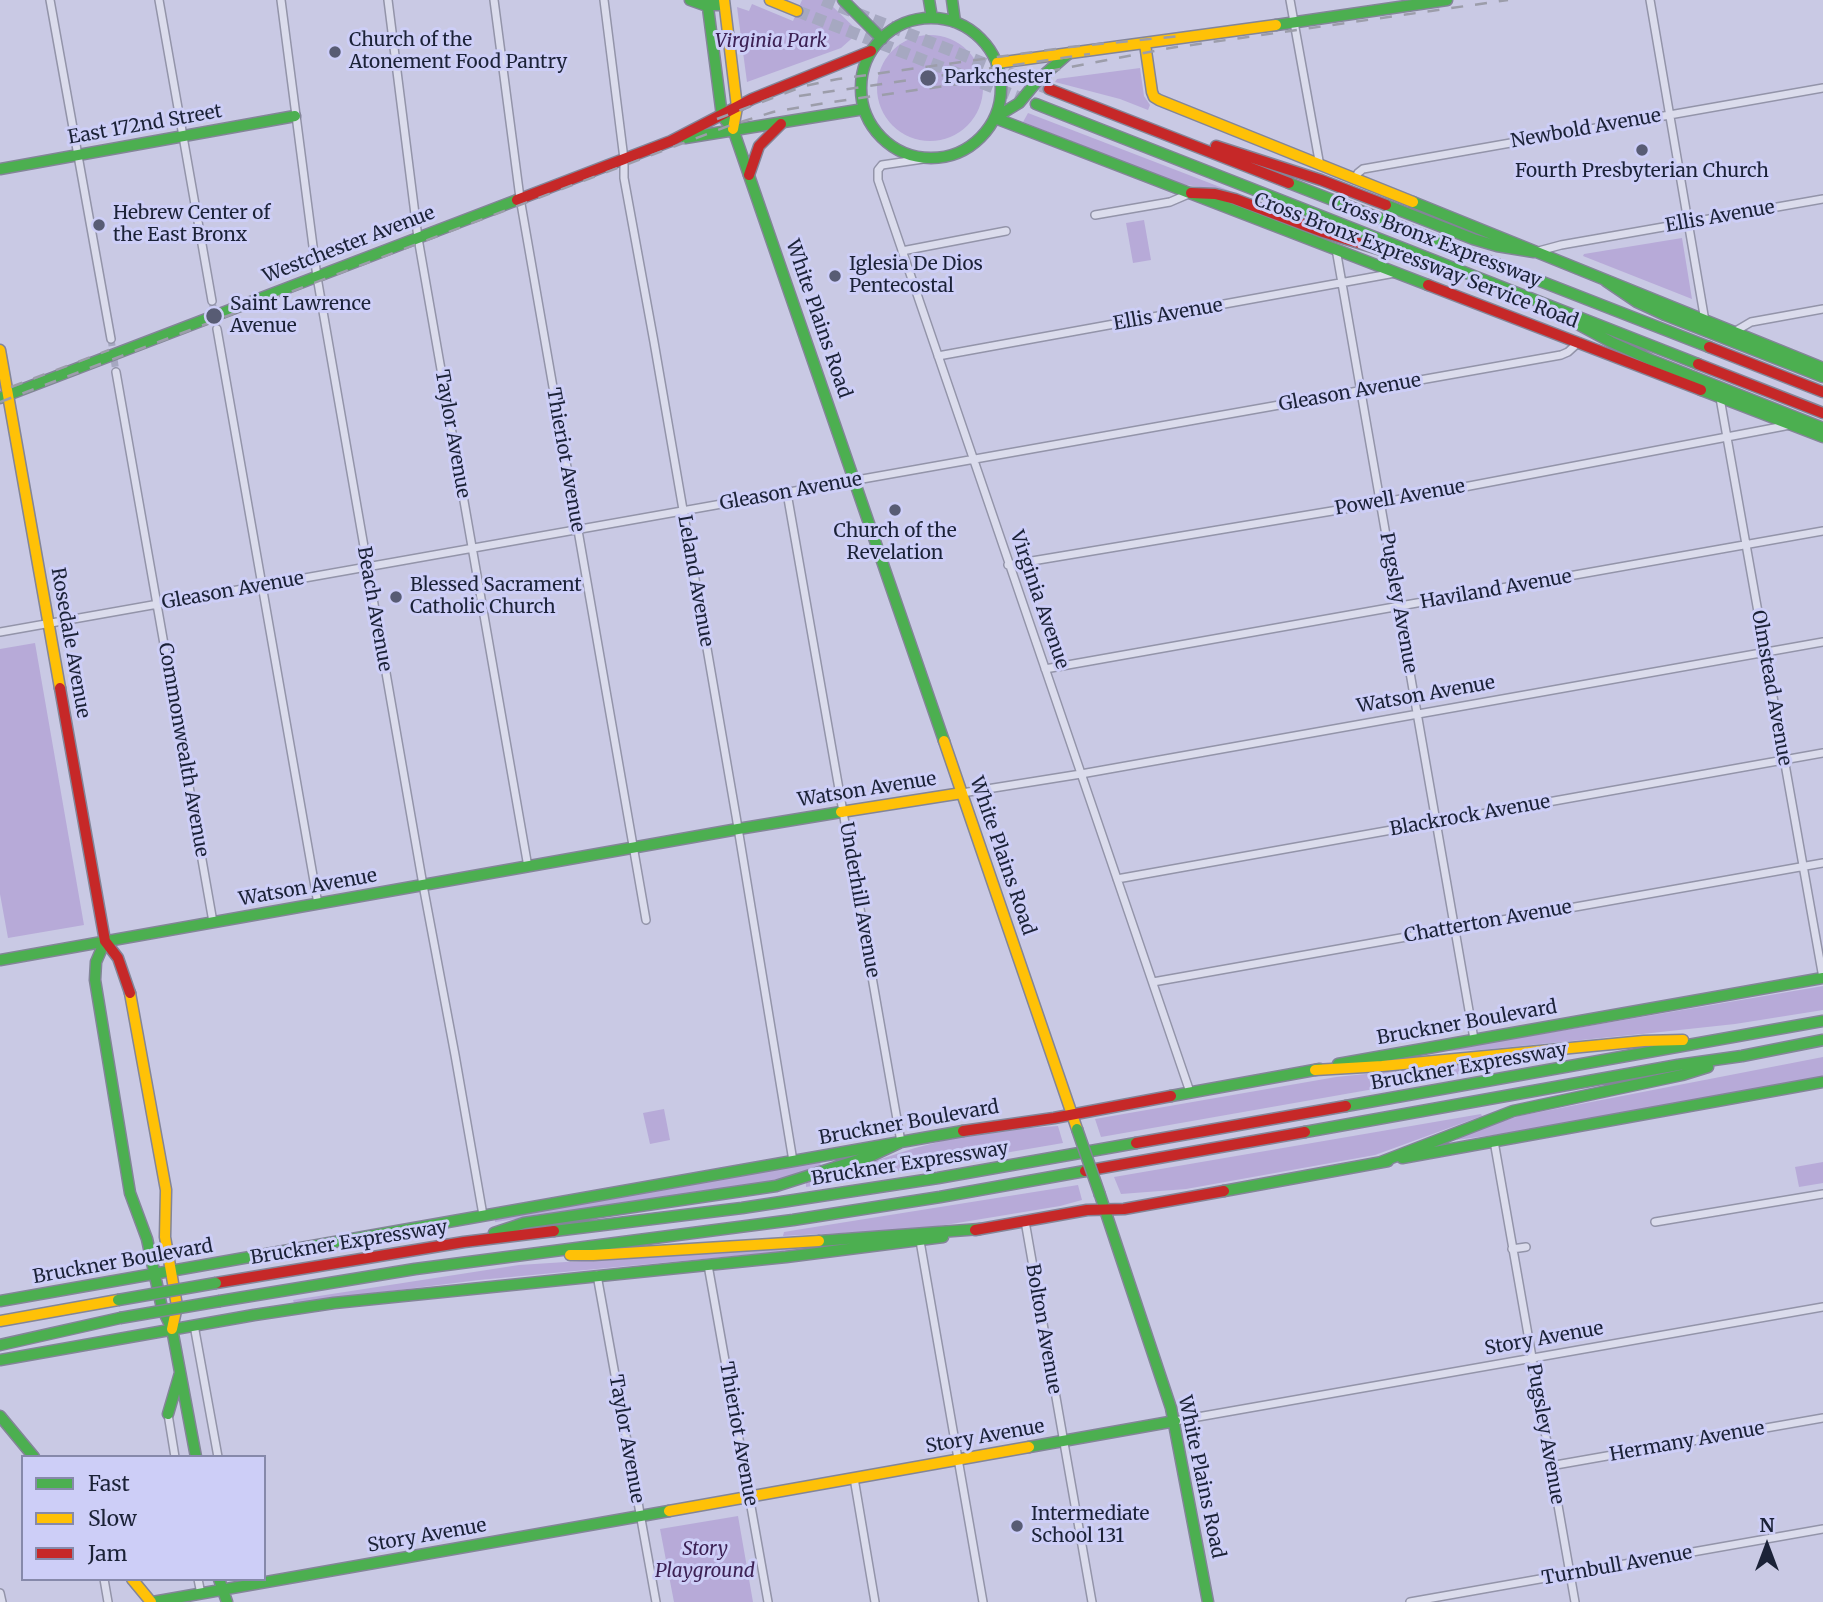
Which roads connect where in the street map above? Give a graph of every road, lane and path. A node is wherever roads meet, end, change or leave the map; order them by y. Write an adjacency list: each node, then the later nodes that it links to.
1 (50, 0): 40 (street)
2 (159, 0): 38 (street)
3 (281, 0): 33 (street, Beach Avenue)
4 (388, 0): 53 (street, Taylor Avenue)
5 (494, 0): 48 (street, Thieriot Avenue)
6 (604, 0): 42 (street, Leland Avenue)
7 (690, 0): 15 (main road)
8 (770, 0): 17 (main road)
9 (843, 0): 21 (main road)
10 (929, 0): 18 (main road)
11 (952, 0): 19 (main road)
12 (1290, 0): 20 (street)
13 (1447, 0): 20 (main road)
14 (1650, 0): 32 (street)
15 (707, 2): 16 (main road); 34 (main road)
16 (724, 2): 29 (main road, White Plains Road)
17 (797, 11)
18 (932, 18): 19 (main road); 21 (main road)
19 (955, 22): 25 (main road)
20 (1294, 22): 22 (main road); 43 (street)
21 (881, 39): 23 (main road)
22 (1145, 44): 24 (main road); 43 (main road)
23 (871, 51): 29 (main road, Westchester Avenue); 30 (main road)
24 (1068, 54): 25 (main road); 35 (main road)
25 (997, 63): 35 (main road)
26 (1823, 88): 32 (street, Newbold Avenue)
27 (1049, 89): 31 (main road, Cross Bronx Expressway)
28 (1036, 104): 58 (main road, Cross Bronx Expressway)
29 (737, 107): 34 (main road, Westchester Avenue); 37 (main road, White Plains Road)
30 (864, 109): 36 (main road, Westchester Avenue); 41 (main road)
31 (1106, 111): 56 (main road); 76 (main road, Cross Bronx Expressway)
32 (1670, 115): 46 (street, Newbold Avenue); 51 (street)
33 (295, 116): 38 (main road, East 172nd Street); 59 (street, Beach Avenue)
34 (722, 116): 37 (main road, White Plains Road); 39 (main road, Westchester Avenue)
35 (995, 118): 41 (main road); 47 (main road, Cross Bronx Expressway Service Road)
36 (783, 123): 37 (main road, Westchester Avenue); 45 (main road)
37 (733, 129): 39 (main road, Westchester Avenue); 45 (main road, White Plains Road)
38 (183, 136): 40 (main road, East 172nd Street); 63 (street)
39 (671, 141): 42 (main road, Westchester Avenue)
40 (78, 155): 44 (main road, East 172nd Street); 68 (street)
41 (930, 158): 55 (street, Virginia Avenue)
42 (624, 159): 48 (main road, Westchester Avenue); 88 (street, Leland Avenue)
43 (1320, 166): 46 (main road)
44 (0, 169)
45 (749, 176): 85 (main road, White Plains Road)
46 (1354, 180): 56 (main road)
47 (1191, 193): 50 (street); 54 (main road, Cross Bronx Expressway Service Road); 58 (main road)
48 (520, 198): 53 (main road, Westchester Avenue); 89 (street, Thieriot Avenue)
49 (1823, 199): 51 (street, Ellis Avenue)
50 (1095, 215)
51 (1689, 223): 56 (street, Ellis Avenue); 65 (street)
52 (1006, 231): 55 (street)
53 (418, 239): 59 (main road, Westchester Avenue); 92 (street, Taylor Avenue)
54 (1336, 249): 57 (main road, Cross Bronx Expressway Service Road); 61 (street, Pugsley Avenue)
55 (902, 251): 71 (street, Virginia Avenue)
56 (1534, 252): 60 (main road)
57 (1398, 273): 61 (street, Ellis Avenue); 69 (main road, Cross Bronx Expressway Service Road)
58 (1471, 275): 62 (main road, Cross Bronx Expressway)
59 (317, 277): 77 (main road, Westchester Avenue); 94 (street, Beach Avenue)
60 (1606, 281): 65 (main road); 74 (main road)
61 (1341, 284): 71 (street, Ellis Avenue); 75 (street, Pugsley Avenue)
62 (1532, 298): 79 (main road, Cross Bronx Expressway); 81 (main road)
63 (212, 301)
64 (1823, 309): 67 (street)
65 (1705, 321): 67 (main road)
66 (217, 329): 95 (street)
67 (1734, 332): 72 (main road)
68 (111, 339)
69 (1579, 342): 75 (street, Gleason Avenue); 78 (main road, Cross Bronx Expressway Service Road)
70 (0, 350): 77 (main road, Rosedale Avenue)
71 (937, 356): 84 (street, Virginia Avenue)
72 (1823, 368)
73 (117, 372): 96 (street, Commonwealth Avenue)
74 (1823, 377)
75 (1360, 391): 84 (street, Gleason Avenue); 87 (street, Pugsley Avenue)
76 (1823, 392)
77 (4, 396): 98 (main road, Rosedale Avenue)
78 (1720, 398): 80 (main road, Cross Bronx Expressway Service Road); 83 (street, Olmstead Avenue)
79 (1823, 413)
80 (1790, 425): 82 (main road, Cross Bronx Expressway Service Road); 83 (street, Powell Avenue)
81 (1823, 428)
82 (1823, 437)
83 (1727, 438): 87 (street, Powell Avenue); 91 (street, Olmstead Avenue)
84 (973, 460): 85 (street, Gleason Avenue); 93 (street, Virginia Avenue)
85 (854, 481): 86 (street, Gleason Avenue); 107 (main road, White Plains Road)
86 (788, 493): 88 (street, Gleason Avenue); 108 (street, Underhill Avenue)
87 (1380, 503): 93 (street, Powell Avenue); 97 (street, Pugsley Avenue)
88 (682, 511): 89 (street, Gleason Avenue); 110 (street, Leland Avenue)
89 (577, 530): 92 (street, Gleason Avenue); 111 (street, Thieriot Avenue)
90 (1823, 531): 91 (street, Haviland Avenue)
91 (1746, 545): 97 (street, Haviland Avenue); 101 (street, Olmstead Avenue)
92 (472, 548): 94 (street, Gleason Avenue); 114 (street, Taylor Avenue)
93 (1009, 565): 102 (street, Virginia Avenue)
94 (367, 567): 95 (street, Gleason Avenue); 116 (street, Beach Avenue)
95 (262, 586): 96 (street, Gleason Avenue); 117 (street)
96 (158, 604): 98 (street, Gleason Avenue); 119 (street, Commonwealth Avenue)
97 (1399, 607): 102 (street, Haviland Avenue); 103 (street, Pugsley Avenue)
98 (49, 623): 99 (street, Gleason Avenue); 121 (main road, Rosedale Avenue)
99 (0, 632)
100 (1823, 642): 101 (street, Watson Avenue)
101 (1765, 653): 103 (street, Watson Avenue); 105 (street, Olmstead Avenue)
102 (1045, 669): 106 (street, Virginia Avenue)
103 (1418, 715): 106 (street, Watson Avenue); 109 (street, Pugsley Avenue)
104 (1823, 753): 105 (street, Blackrock Avenue)
105 (1784, 760): 109 (street, Blackrock Avenue); 113 (street, Olmstead Avenue)
106 (1081, 774): 107 (street, Watson Avenue); 115 (street, Virginia Avenue)
107 (962, 793): 108 (main road, Watson Avenue); 133 (main road, White Plains Road)
108 (843, 811): 110 (main road, Watson Avenue); 135 (street, Underhill Avenue)
109 (1436, 822): 115 (street, Blackrock Avenue); 120 (street, Pugsley Avenue)
110 (738, 829): 111 (main road, Watson Avenue); 136 (street, Leland Avenue)
111 (633, 848): 114 (main road, Watson Avenue); 118 (street, Thieriot Avenue)
112 (1823, 863): 113 (street, Chatterton Avenue)
113 (1802, 866): 120 (street, Chatterton Avenue); 123 (street, Olmstead Avenue)
114 (528, 867): 116 (main road, Watson Avenue)
115 (1117, 879): 124 (street, Virginia Avenue)
116 (423, 885): 117 (main road, Watson Avenue); 140 (street, Beach Avenue)
117 (318, 904): 119 (main road, Watson Avenue)
118 (646, 919)
119 (213, 922): 121 (main road, Watson Avenue)
120 (1455, 928): 124 (street, Chatterton Avenue); 126 (street, Pugsley Avenue)
121 (105, 942): 122 (main road, Watson Avenue); 150 (main road, Rosedale Avenue); 151 (main road, Rosedale Avenue)
122 (0, 960)
123 (1823, 978): 126 (main road, Bruckner Boulevard)
124 (1153, 982): 132 (street, Virginia Avenue)
125 (1823, 1021): 127 (main road, Bruckner Expressway)
126 (1474, 1039): 130 (main road, Bruckner Boulevard)
127 (1725, 1039): 130 (main road); 145 (main road, Bruckner Expressway)
128 (1823, 1040): 129 (main road, Bruckner Expressway)
129 (1742, 1056): 137 (main road); 148 (main road, Bruckner Expressway)
130 (1315, 1070): 132 (main road, Bruckner Boulevard)
131 (1823, 1082): 134 (main road)
132 (1191, 1092): 133 (main road, Bruckner Boulevard)
133 (1072, 1114): 135 (main road, Bruckner Boulevard); 139 (main road, White Plains Road, bridge)
134 (1494, 1141): 137 (main road); 147 (street, Pugsley Avenue)
135 (901, 1142): 136 (main road, Bruckner Boulevard); 145 (main road)
136 (793, 1161): 140 (main road, Bruckner Boulevard)
137 (1381, 1162): 139 (main road)
138 (1823, 1194): 142 (street)
139 (1105, 1210): 141 (main road); 167 (main road, White Plains Road)
140 (483, 1215): 150 (main road, Bruckner Boulevard)
141 (1025, 1221): 143 (main road); 168 (street, Bolton Avenue)
142 (1655, 1222)
143 (979, 1229): 144 (main road); 148 (main road)
144 (920, 1241): 149 (main road); 173 (street)
145 (464, 1242): 156 (main road, Bruckner Expressway, bridge)
146 (1526, 1247): 147 (street)
147 (1512, 1249): 161 (street, Pugsley Avenue)
148 (528, 1254): 155 (main road, Bruckner Expressway, bridge)
149 (708, 1265): 152 (main road); 176 (street, Thieriot Avenue)
150 (171, 1271): 151 (main road, Bruckner Boulevard); 158 (main road, Rosedale Avenue)
151 (155, 1273): 153 (main road, Bruckner Boulevard); 158 (main road, Rosedale Avenue)
152 (597, 1275): 157 (main road); 177 (street, Taylor Avenue)
153 (0, 1301)
154 (1823, 1307): 161 (street, Story Avenue)
155 (120, 1318): 159 (main road, Bruckner Expressway); 160 (main road)
156 (0, 1321)
157 (194, 1325): 158 (main road); 172 (street)
158 (172, 1329): 162 (main road); 163 (main road, Rosedale Avenue)
159 (0, 1339)
160 (0, 1345)
161 (1532, 1359): 167 (street, Story Avenue); 174 (street, Pugsley Avenue)
162 (0, 1360)
163 (180, 1373): 164 (main road); 171 (main road, Rosedale Avenue)
164 (168, 1414): 170 (street)
165 (1, 1418): 169 (main road)
166 (1823, 1418): 174 (street, Hermany Avenue)
167 (1175, 1421): 168 (main road, Story Avenue); 198 (main road, White Plains Road)
168 (1062, 1441): 173 (main road, Story Avenue); 197 (street, Bolton Avenue)
169 (32, 1455)
170 (175, 1455)
171 (197, 1455)
172 (218, 1455)
173 (958, 1460): 175 (main road, Story Avenue); 196 (street)
174 (1550, 1466): 179 (street, Pugsley Avenue)
175 (854, 1478): 176 (main road, Story Avenue); 195 (street)
176 (749, 1497): 177 (main road, Story Avenue); 194 (street, Thieriot Avenue)
177 (640, 1516): 180 (main road, Story Avenue); 193 (street, Taylor Avenue)
178 (1823, 1529): 179 (street, Turnbull Avenue)
179 (1570, 1574): 199 (street, Turnbull Avenue); 200 (street, Pugsley Avenue)
180 (266, 1578)
181 (104, 1581): 189 (street)
182 (134, 1581): 190 (main road)
183 (198, 1581): 187 (street)
184 (245, 1581): 185 (main road, Story Avenue)
185 (221, 1585): 187 (main road, Story Avenue); 191 (main road); 192 (main road)
186 (0, 1593): 188 (street)
187 (201, 1594): 190 (main road, Story Avenue)
188 (2, 1602)
189 (108, 1602)
190 (152, 1602)
191 (221, 1602)
192 (227, 1602)
193 (656, 1602)
194 (768, 1602)
195 (875, 1602)
196 (984, 1602)
197 (1091, 1602)
198 (1208, 1602)
199 (1410, 1602)
200 (1575, 1602)

